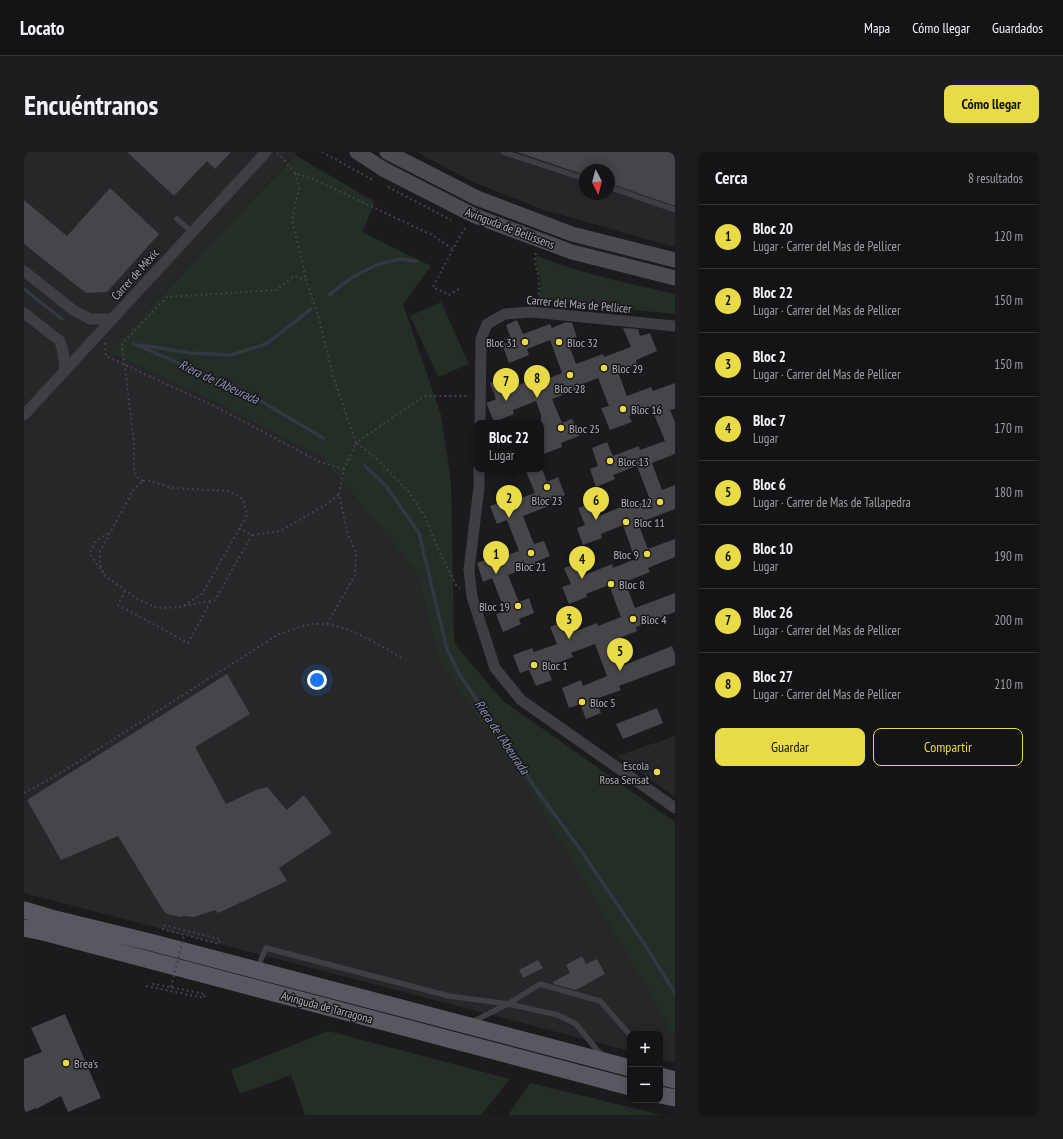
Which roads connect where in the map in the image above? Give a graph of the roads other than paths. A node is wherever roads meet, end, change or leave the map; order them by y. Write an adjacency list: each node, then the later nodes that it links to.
1 (266, 152): 11 (street, Carrer de Mèxic)
2 (353, 152): 6 (main road)
3 (357, 152): 6 (main road, Avinguda de Bellissens)
4 (387, 152): 12 (main road, Avinguda de Bellissens)
5 (503, 152): 7 (lane)
6 (383, 169): 14 (main road, Avinguda de Bellissens)
7 (579, 177)
8 (615, 189): 9 (lane)
9 (675, 210)
10 (177, 219): 11 (lane)
11 (192, 232): 16 (street, Carrer de Mèxic)
12 (675, 260)
13 (24, 271): 16 (street)
14 (675, 278)
15 (24, 313): 18 (street)
16 (112, 319): 18 (street, Carrer de Mèxic)
17 (675, 326): 20 (street, Carrer del Mas de Pellicer)
18 (65, 371): 19 (street, Carrer de Mèxic)
19 (24, 415)
20 (480, 420)
21 (479, 472): 22 (street)
22 (675, 808)
23 (24, 910): 25 (main road, Avinguda de Tarragona)
24 (24, 928): 31 (main road, Avinguda de Tarragona)
25 (256, 970): 26 (lane); 27 (main road, Avinguda de Tarragona)
26 (508, 1004): 27 (lane); 28 (lane); 29 (lane)
27 (471, 1026): 29 (main road, Avinguda de Tarragona)
28 (627, 1032)
29 (614, 1064): 30 (main road, Avinguda de Tarragona)
30 (627, 1067)
31 (627, 1086)
32 (663, 1095): 33 (main road)
33 (675, 1098)

